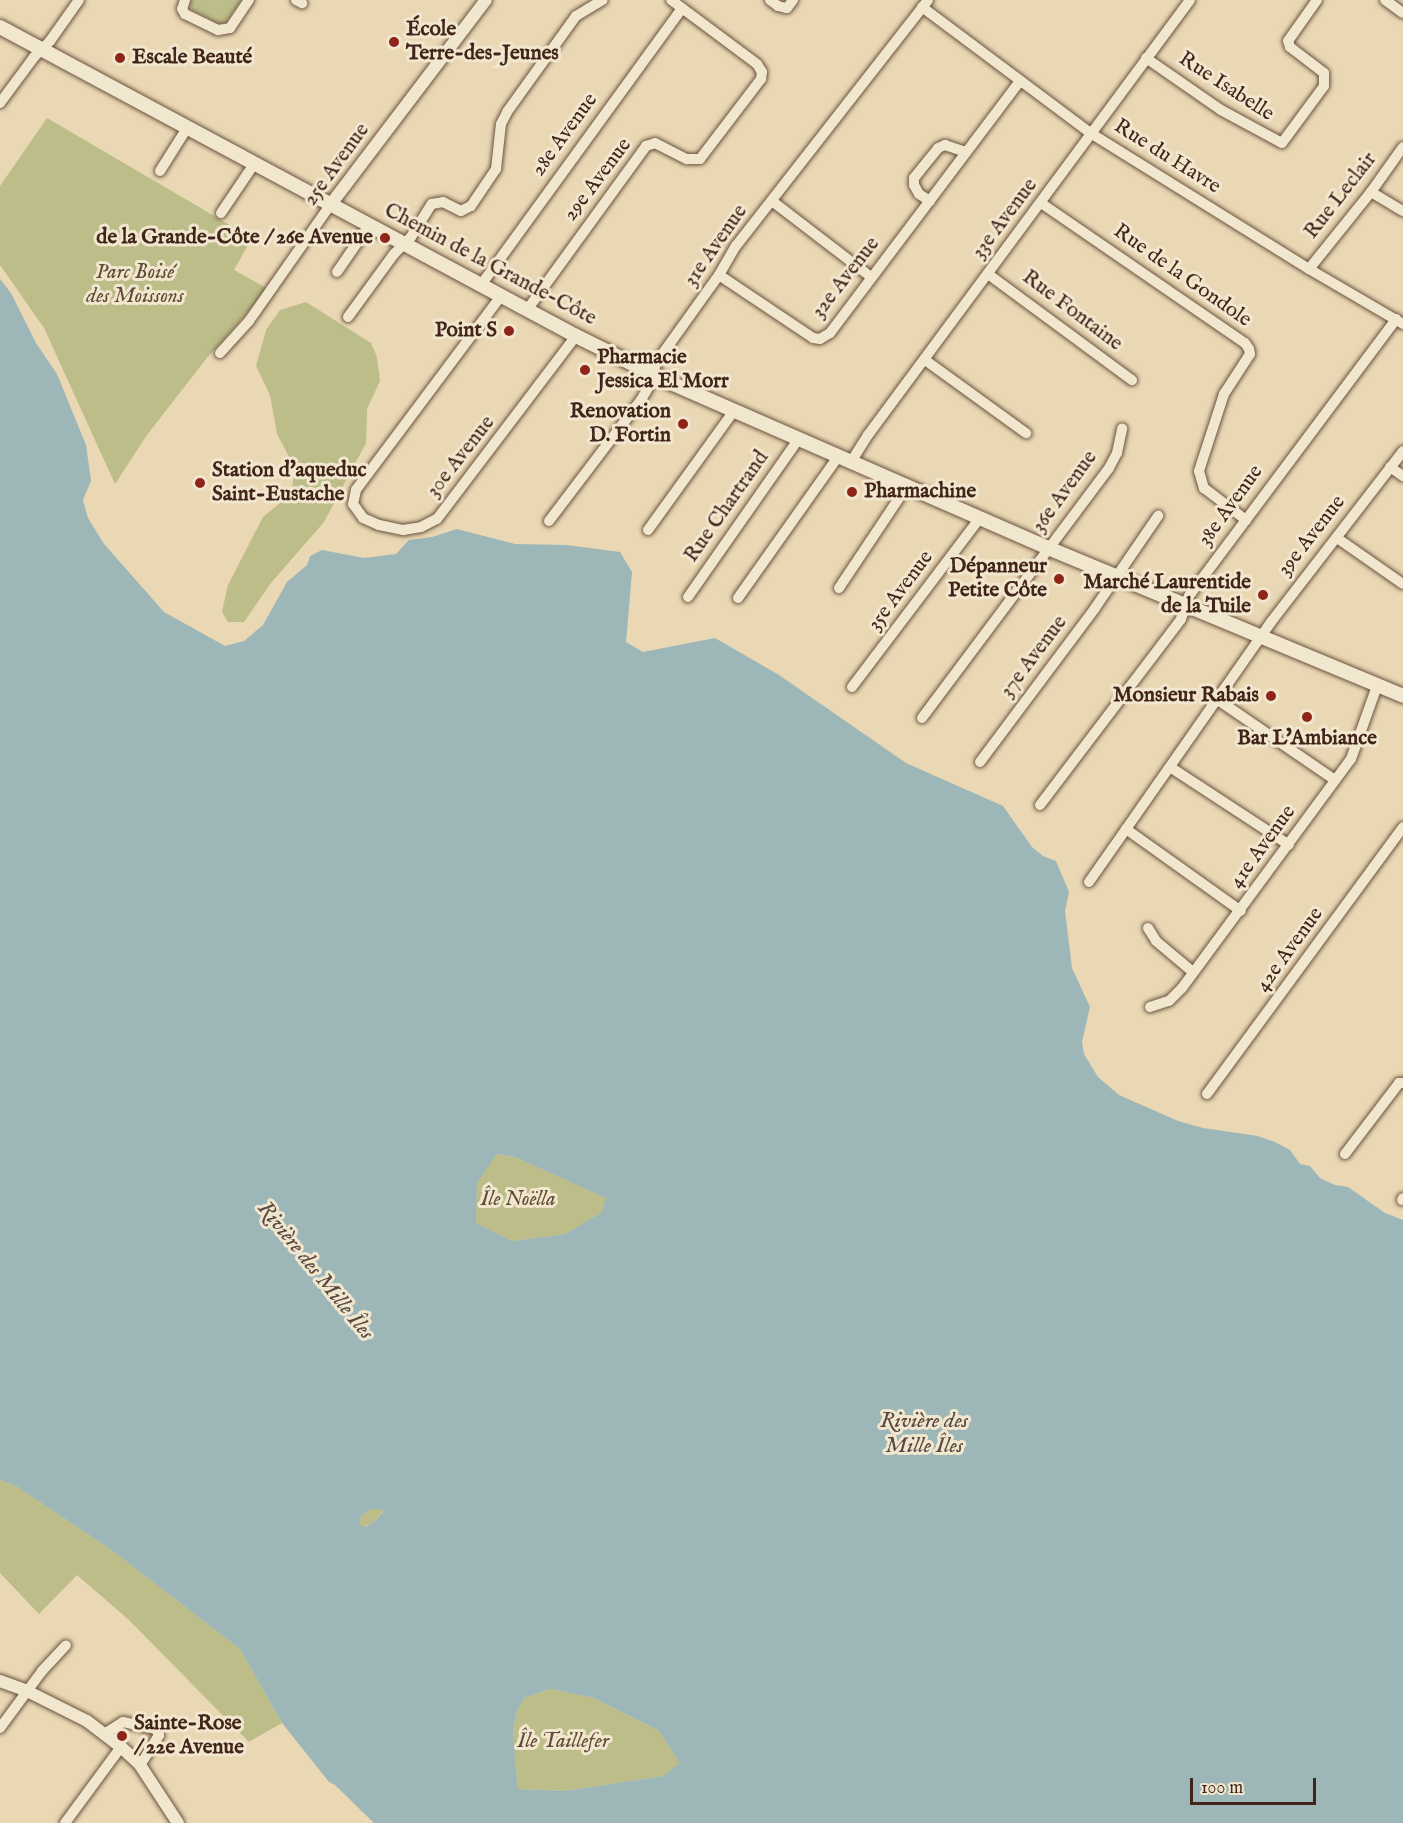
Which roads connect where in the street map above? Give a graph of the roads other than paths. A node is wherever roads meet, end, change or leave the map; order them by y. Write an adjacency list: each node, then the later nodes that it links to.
1 (79, 0): 16 (street)
2 (185, 0): 3 (street)
3 (249, 0)
4 (486, 0): 30 (street, 25e Avenue)
5 (603, 0): 34 (street)
6 (671, 0): 13 (street)
7 (770, 0): 8 (street)
8 (793, 0)
9 (1190, 0): 17 (street, 33e Avenue)
10 (1317, 0): 17 (street, Rue Isabelle)
11 (1385, 0): 14 (street)
12 (925, 3): 18 (street, Rue du Havre); 27 (street, 31e Avenue)
13 (682, 8): 40 (street, 28e Avenue); 42 (street, 29e Avenue)
14 (1403, 13)
15 (0, 27): 16 (main road, Chemin de la Grande-Côte)
16 (41, 49): 19 (street); 20 (main road, Chemin de la Grande-Côte)
17 (1146, 58): 21 (street, 33e Avenue)
18 (1020, 81): 21 (street, Rue du Havre); 23 (street, 32e Avenue)
19 (0, 103)
20 (187, 128): 24 (main road, Chemin de la Grande-Côte); 25 (street)
21 (1092, 134): 29 (street, 33e Avenue); 35 (street, Rue du Havre)
22 (1403, 147): 26 (street, Rue Leclair)
23 (965, 152): 28 (street, 32e Avenue); 28 (street)
24 (254, 164): 30 (main road, Chemin de la Grande-Côte); 32 (street)
25 (160, 171)
26 (1371, 192): 31 (street); 35 (street, Rue Leclair)
27 (772, 201): 38 (street, 31e Avenue); 39 (street)
28 (930, 201): 39 (street, 32e Avenue)
29 (1041, 203): 37 (street, 33e Avenue); 61 (street, Rue de la Gondole)
30 (331, 204): 33 (main road, Chemin de la Grande-Côte); 46 (street, 25e Avenue)
31 (1403, 211)
32 (221, 213)
33 (370, 224): 34 (main road, Chemin de la Grande-Côte); 36 (street)
34 (405, 243): 40 (main road, Chemin de la Grande-Côte); 43 (street)
35 (1309, 269): 44 (street, Rue du Havre)
36 (337, 272)
37 (988, 274): 47 (street, 33e Avenue); 49 (street, Rue Fontaine)
38 (719, 275): 39 (street, 32e Avenue); 48 (street, 31e Avenue)
39 (871, 277)
40 (481, 285): 41 (main road, Chemin de la Grande-Côte)
41 (501, 296): 42 (main road, Chemin de la Grande-Côte); 45 (street, 30e Avenue)
42 (527, 310): 45 (main road, Chemin de la Grande-Côte)
43 (348, 317)
44 (1400, 321): 61 (street, 38e Avenue)
45 (576, 336): 48 (main road, Chemin de la Grande-Côte)
46 (220, 353)
47 (925, 360): 52 (street); 55 (street, 33e Avenue)
48 (653, 375): 50 (main road, Chemin de la Grande-Côte); 62 (street, 31e Avenue)
49 (1132, 380)
50 (733, 411): 53 (main road, Chemin de la Grande-Côte); 63 (street)
51 (1122, 429): 65 (street, 36e Avenue)
52 (1026, 433)
53 (798, 440): 55 (main road, Chemin de la Grande-Côte); 69 (street, Rue Chartrand)
54 (1403, 451): 56 (street, 39e Avenue)
55 (844, 459): 58 (main road, Chemin de la Grande-Côte); 70 (street, 33e Avenue)
56 (1390, 467): 57 (street); 64 (street, 39e Avenue)
57 (1403, 477)
58 (907, 486): 60 (main road, Chemin de la Grande-Côte); 68 (street)
59 (1158, 516): 66 (street, 37e Avenue)
60 (980, 518): 65 (main road, Chemin de la Grande-Côte); 74 (street, 35e Avenue)
61 (1246, 520): 71 (street, 38e Avenue)
62 (549, 521)
63 (648, 530)
64 (1337, 538): 67 (street); 72 (street, 39e Avenue)
65 (1048, 548): 66 (main road, Chemin de la Grande-Côte); 77 (street, 36e Avenue)
66 (1115, 577): 71 (main road, Chemin de la Grande-Côte); 78 (street, 37e Avenue)
67 (1403, 585)
68 (839, 588)
69 (688, 597)
70 (738, 598)
71 (1185, 606): 72 (main road, Chemin de la Grande-Côte); 81 (street, 38e Avenue)
72 (1259, 637): 73 (main road, Chemin de la Grande-Côte); 76 (street, 39e Avenue)
73 (1377, 686): 75 (main road, Chemin de la Grande-Côte); 80 (street, 41e Avenue)
74 (852, 687)
75 (1402, 694)
76 (1218, 700): 79 (street, 39e Avenue); 80 (street)
77 (922, 718)
78 (980, 762)
79 (1170, 767): 83 (street, 39e Avenue); 84 (street)
80 (1335, 780): 84 (street, 41e Avenue)
81 (1040, 805)
82 (1403, 827): 91 (street, 42e Avenue)
83 (1126, 829): 85 (street, 39e Avenue); 86 (street)
84 (1288, 845): 86 (street, 41e Avenue)
85 (1089, 882)
86 (1241, 911): 88 (street, 41e Avenue)
87 (1148, 928): 88 (street)
88 (1193, 972): 89 (street, 41e Avenue)
89 (1150, 1007)
90 (1403, 1083): 92 (street)
91 (1207, 1094)
92 (1345, 1154)
93 (66, 1645): 95 (street)
94 (0, 1681): 95 (street)
95 (27, 1691): 96 (street); 97 (street)
96 (0, 1728)
97 (104, 1734): 98 (street); 99 (street)
98 (121, 1747): 99 (street); 100 (street)
99 (140, 1765): 101 (street)
100 (65, 1823)
101 (178, 1823)

